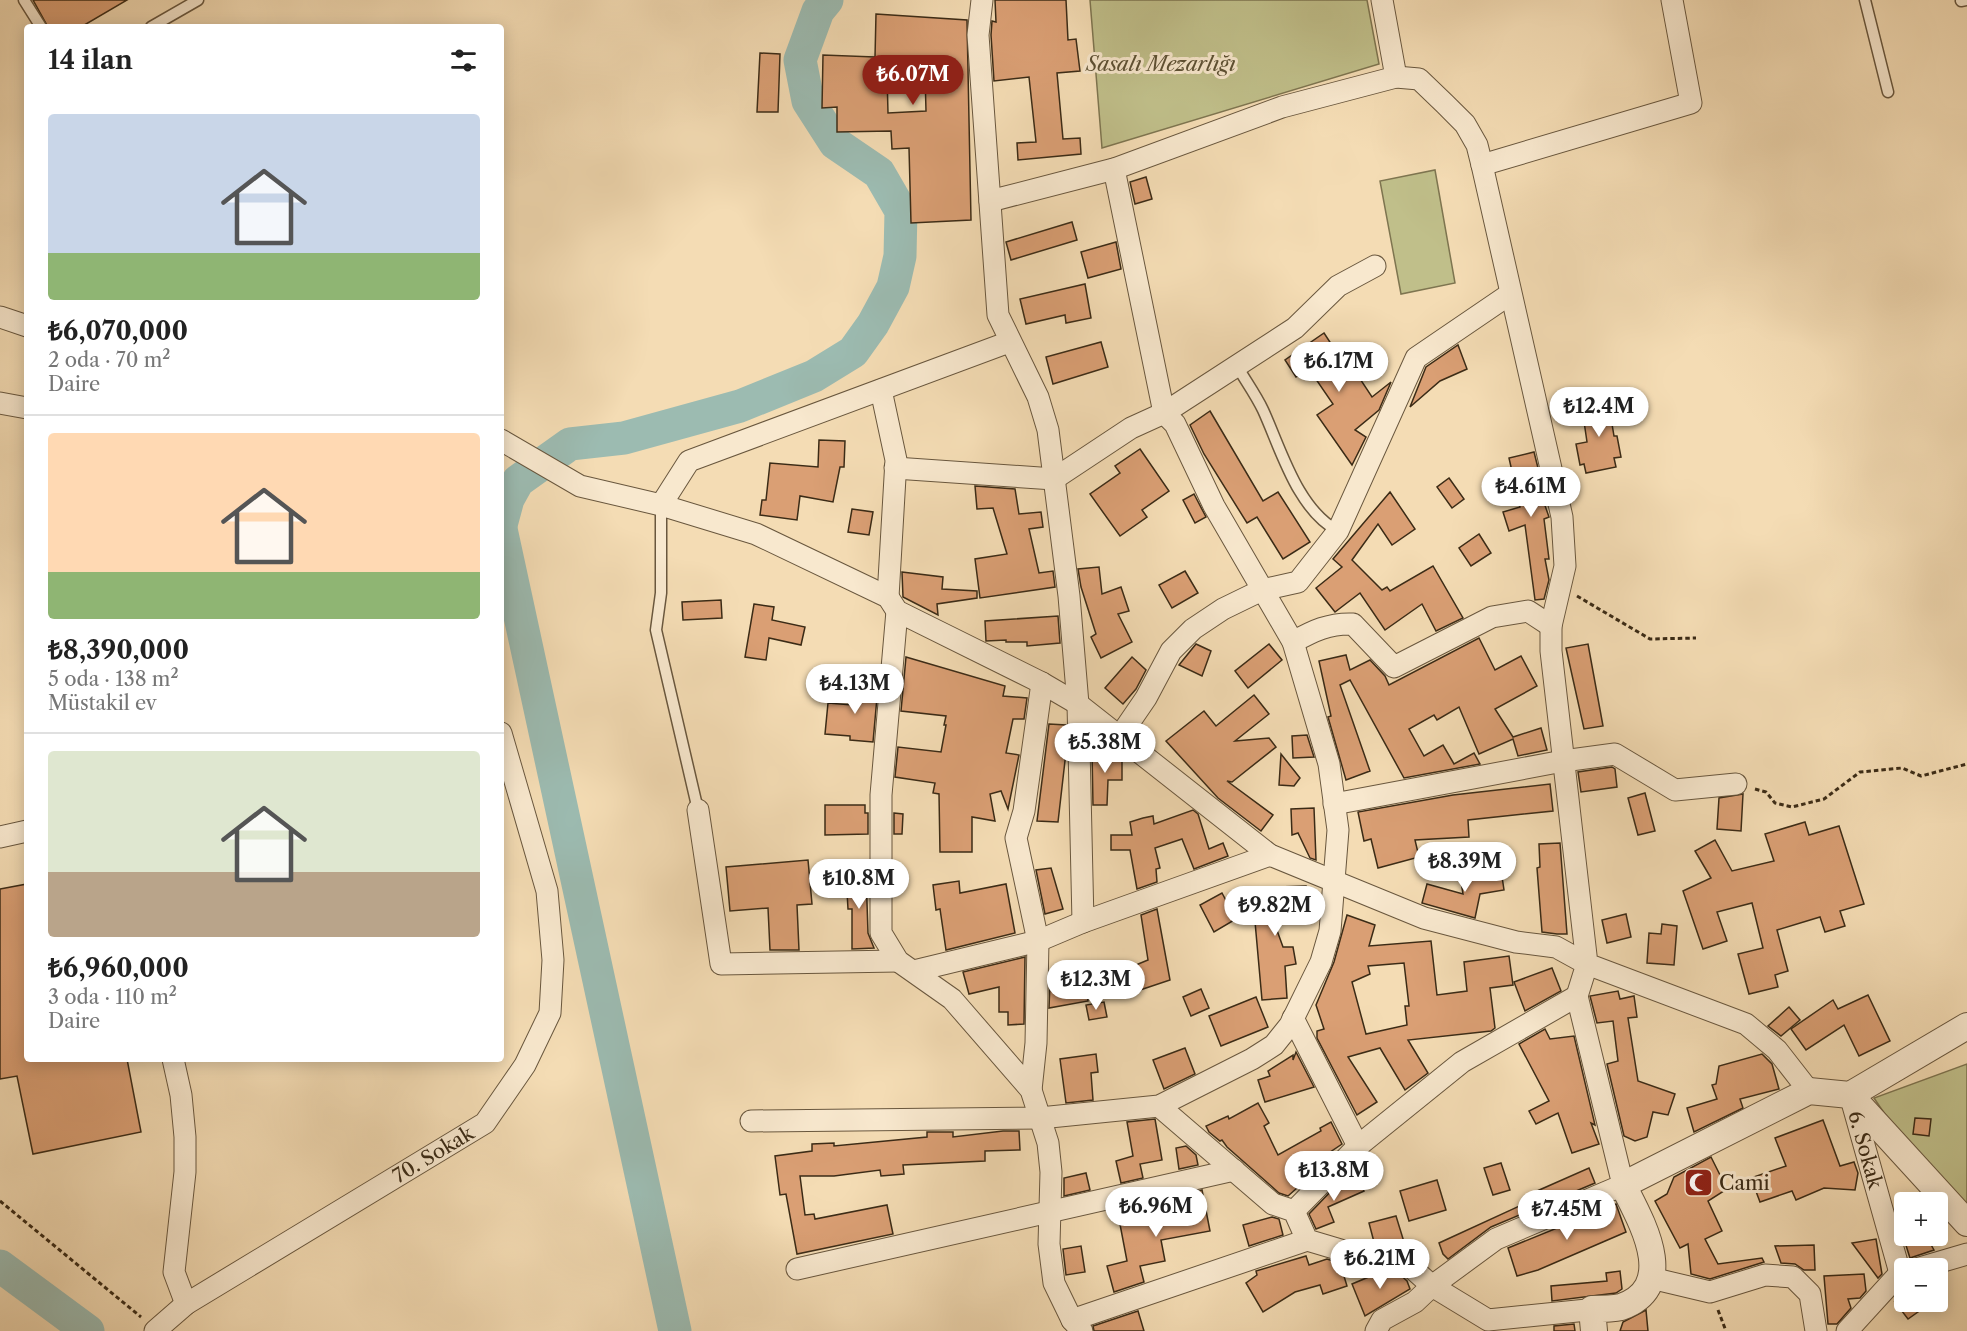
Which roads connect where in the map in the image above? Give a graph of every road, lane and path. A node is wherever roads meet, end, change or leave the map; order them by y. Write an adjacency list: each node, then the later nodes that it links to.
1 (24, 0): 7 (lane)
2 (198, 0): 8 (lane)
3 (982, 0): 13 (street)
4 (1382, 0): 9 (street)
5 (1672, 0): 11 (street)
6 (1865, 0): 10 (lane)
7 (38, 24)
8 (157, 24)
9 (1396, 77): 11 (street); 12 (street)
10 (1888, 92)
11 (1482, 165): 15 (street)
12 (1114, 169): 13 (street); 23 (street)
13 (990, 201): 18 (street)
14 (1375, 266): 19 (street)
15 (1510, 294): 28 (street); 29 (street)
16 (0, 317): 17 (street)
17 (24, 325)
18 (1009, 342): 20 (street); 26 (street)
19 (1237, 366): 23 (street); 28 (lane)
20 (881, 390): 25 (street); 27 (street)
21 (0, 403): 22 (street)
22 (24, 407)
23 (1164, 413): 26 (street); 30 (street)
24 (504, 442): 27 (street)
25 (895, 468): 26 (street); 31 (street)
26 (1054, 479): 36 (street)
27 (661, 505): 31 (street); 43 (lane)
28 (1338, 531): 30 (street)
29 (1561, 587): 32 (street); 33 (path)
30 (1262, 590): 34 (street); 37 (street)
31 (892, 604): 35 (street); 51 (street)
32 (1551, 626): 34 (street); 39 (street)
33 (1696, 638)
34 (1293, 642): 42 (street)
35 (1042, 683): 36 (street); 49 (street)
36 (1078, 704): 37 (street); 48 (street)
37 (1120, 736): 46 (street)
38 (504, 743): 77 (street, 70. Sokak)
39 (1563, 761): 41 (street); 42 (street); 50 (street)
40 (1967, 764): 41 (path)
41 (1736, 784)
42 (1334, 804): 47 (street)
43 (698, 810): 51 (street)
44 (24, 832): 45 (street)
45 (0, 837)
46 (1270, 855): 47 (street); 48 (street)
47 (1335, 881): 50 (street); 53 (street)
48 (1083, 922): 49 (street)
49 (1038, 941): 51 (street); 56 (street)
50 (1587, 964): 52 (street); 57 (street)
51 (906, 966): 56 (street)
52 (1577, 996): 62 (street); 64 (street)
53 (1293, 1018): 59 (street); 62 (street)
54 (1967, 1026): 58 (street)
55 (174, 1062): 77 (street)
56 (1031, 1090): 60 (street)
57 (1809, 1091): 58 (street); 64 (street)
58 (1850, 1095): 68 (street); 71 (street, 6. Sokak)
59 (1159, 1106): 60 (street); 63 (street)
60 (1040, 1118): 61 (street); 66 (street)
61 (752, 1121)
62 (1358, 1146): 67 (street)
63 (1234, 1170): 66 (street); 67 (street)
64 (1623, 1185): 74 (street); 76 (street)
65 (0, 1202): 80 (path)
66 (1050, 1211): 73 (street); 79 (street)
67 (1294, 1211): 69 (street)
68 (1967, 1223)
69 (1307, 1240): 76 (street); 79 (street)
70 (1967, 1254): 72 (street)
71 (1903, 1258)
72 (1948, 1259)
73 (797, 1269)
74 (1651, 1278): 78 (street); 82 (street)
75 (1894, 1284): 83 (street)
76 (1432, 1286): 78 (street); 81 (street)
77 (186, 1304): 80 (street, 70. Sokak)
78 (1590, 1320)
79 (1077, 1325)
80 (155, 1330)
81 (1376, 1331)
82 (1816, 1331)
83 (1847, 1331)

